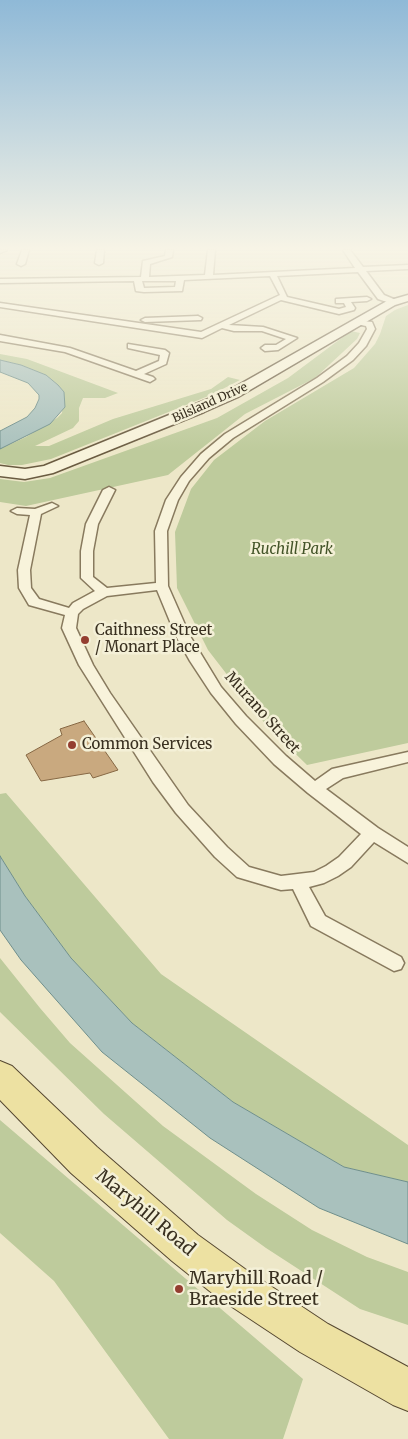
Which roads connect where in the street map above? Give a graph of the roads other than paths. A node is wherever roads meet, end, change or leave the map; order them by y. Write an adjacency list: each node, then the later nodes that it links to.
1 (81, 317): 6 (street)
2 (241, 317): 7 (street)
3 (367, 317): 5 (main road, Bilsland Drive)
4 (198, 318): 6 (street)
5 (359, 322): 16 (main road, Bilsland Drive); 23 (street, Murano Street)
6 (124, 324): 9 (street)
7 (219, 328): 8 (street); 9 (street)
8 (260, 329): 11 (street); 11 (street)
9 (141, 337): 13 (street); 14 (street)
10 (0, 338): 13 (street)
11 (265, 348): 12 (street)
12 (266, 358)
13 (103, 362): 14 (street)
14 (136, 374): 15 (street)
15 (150, 379)
16 (0, 472)
17 (109, 490): 19 (street)
18 (89, 502): 19 (street)
19 (102, 503): 24 (street)
20 (52, 506): 22 (street)
21 (17, 511): 22 (street)
22 (36, 512): 25 (street)
23 (162, 586): 24 (street); 27 (street, Murano Street)
24 (104, 592): 25 (street)
25 (72, 613): 30 (street)
26 (408, 757): 27 (street)
27 (314, 789): 28 (street, Murano Street)
28 (372, 833): 29 (street, Murano Street); 30 (street)
29 (408, 856)
30 (298, 882): 31 (street)
31 (394, 963)
32 (0, 1077): 33 (main road, Maryhill Road)
33 (408, 1390)

